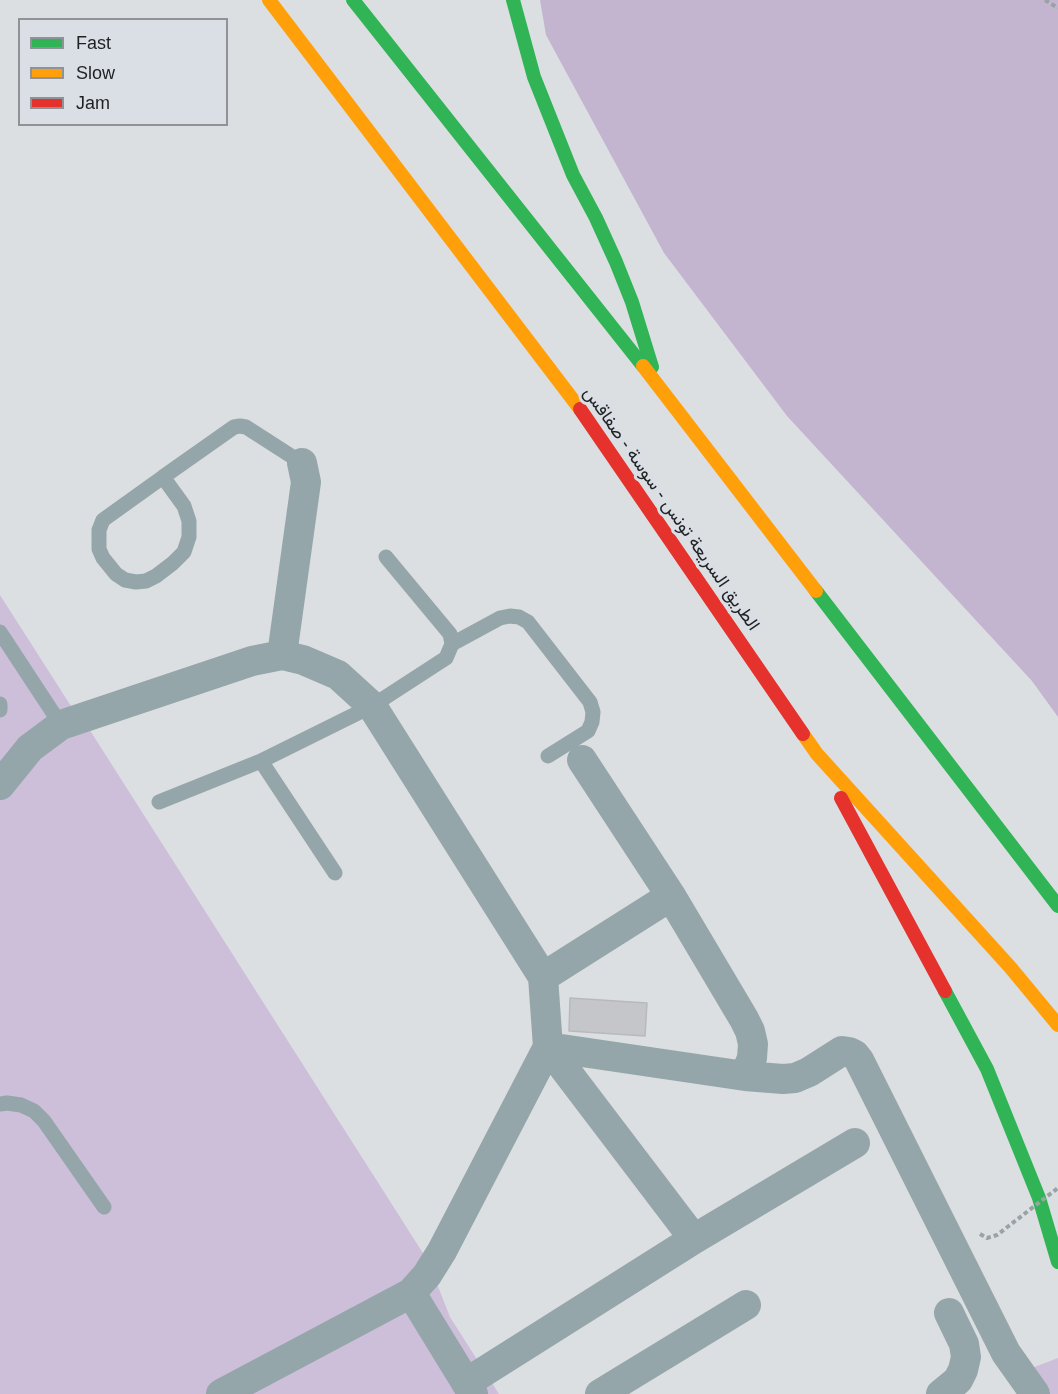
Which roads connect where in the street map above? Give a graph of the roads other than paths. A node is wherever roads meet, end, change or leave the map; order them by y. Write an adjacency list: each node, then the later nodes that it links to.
1 (269, 0): 15 (highway, الطريق السريعة تونس - سوسة - صفاقس)
2 (353, 0): 4 (highway)
3 (513, 0): 4 (highway)
4 (656, 383): 23 (highway)
5 (302, 463): 6 (lane); 10 (street)
6 (164, 477): 6 (lane)
7 (386, 557): 9 (lane)
8 (0, 633): 14 (lane)
9 (452, 644): 12 (lane); 16 (lane)
10 (282, 655): 12 (street); 14 (street)
11 (0, 704): 13 (lane)
12 (372, 705): 18 (lane); 24 (street)
13 (0, 710)
14 (61, 725): 19 (street)
15 (818, 754): 25 (highway, الطريق السريعة تونس - سوسة - صفاقس); 32 (highway)
16 (548, 756)
17 (582, 760): 22 (street)
18 (261, 761): 20 (lane); 21 (lane)
19 (0, 785)
20 (159, 802)
21 (335, 873)
22 (671, 897): 24 (street); 27 (street)
23 (1058, 906)
24 (543, 977): 26 (street)
25 (1058, 1025)
26 (548, 1047): 27 (street); 31 (street); 33 (street)
27 (745, 1076): 40 (street)
28 (0, 1104): 30 (lane)
29 (855, 1143): 31 (street)
30 (104, 1207)
31 (694, 1239): 36 (street)
32 (1058, 1262)
33 (411, 1293): 36 (street); 37 (street)
34 (746, 1305): 38 (street)
35 (949, 1313): 39 (street)
36 (470, 1389)
37 (221, 1394)
38 (600, 1394)
39 (940, 1394)
40 (1035, 1394)

